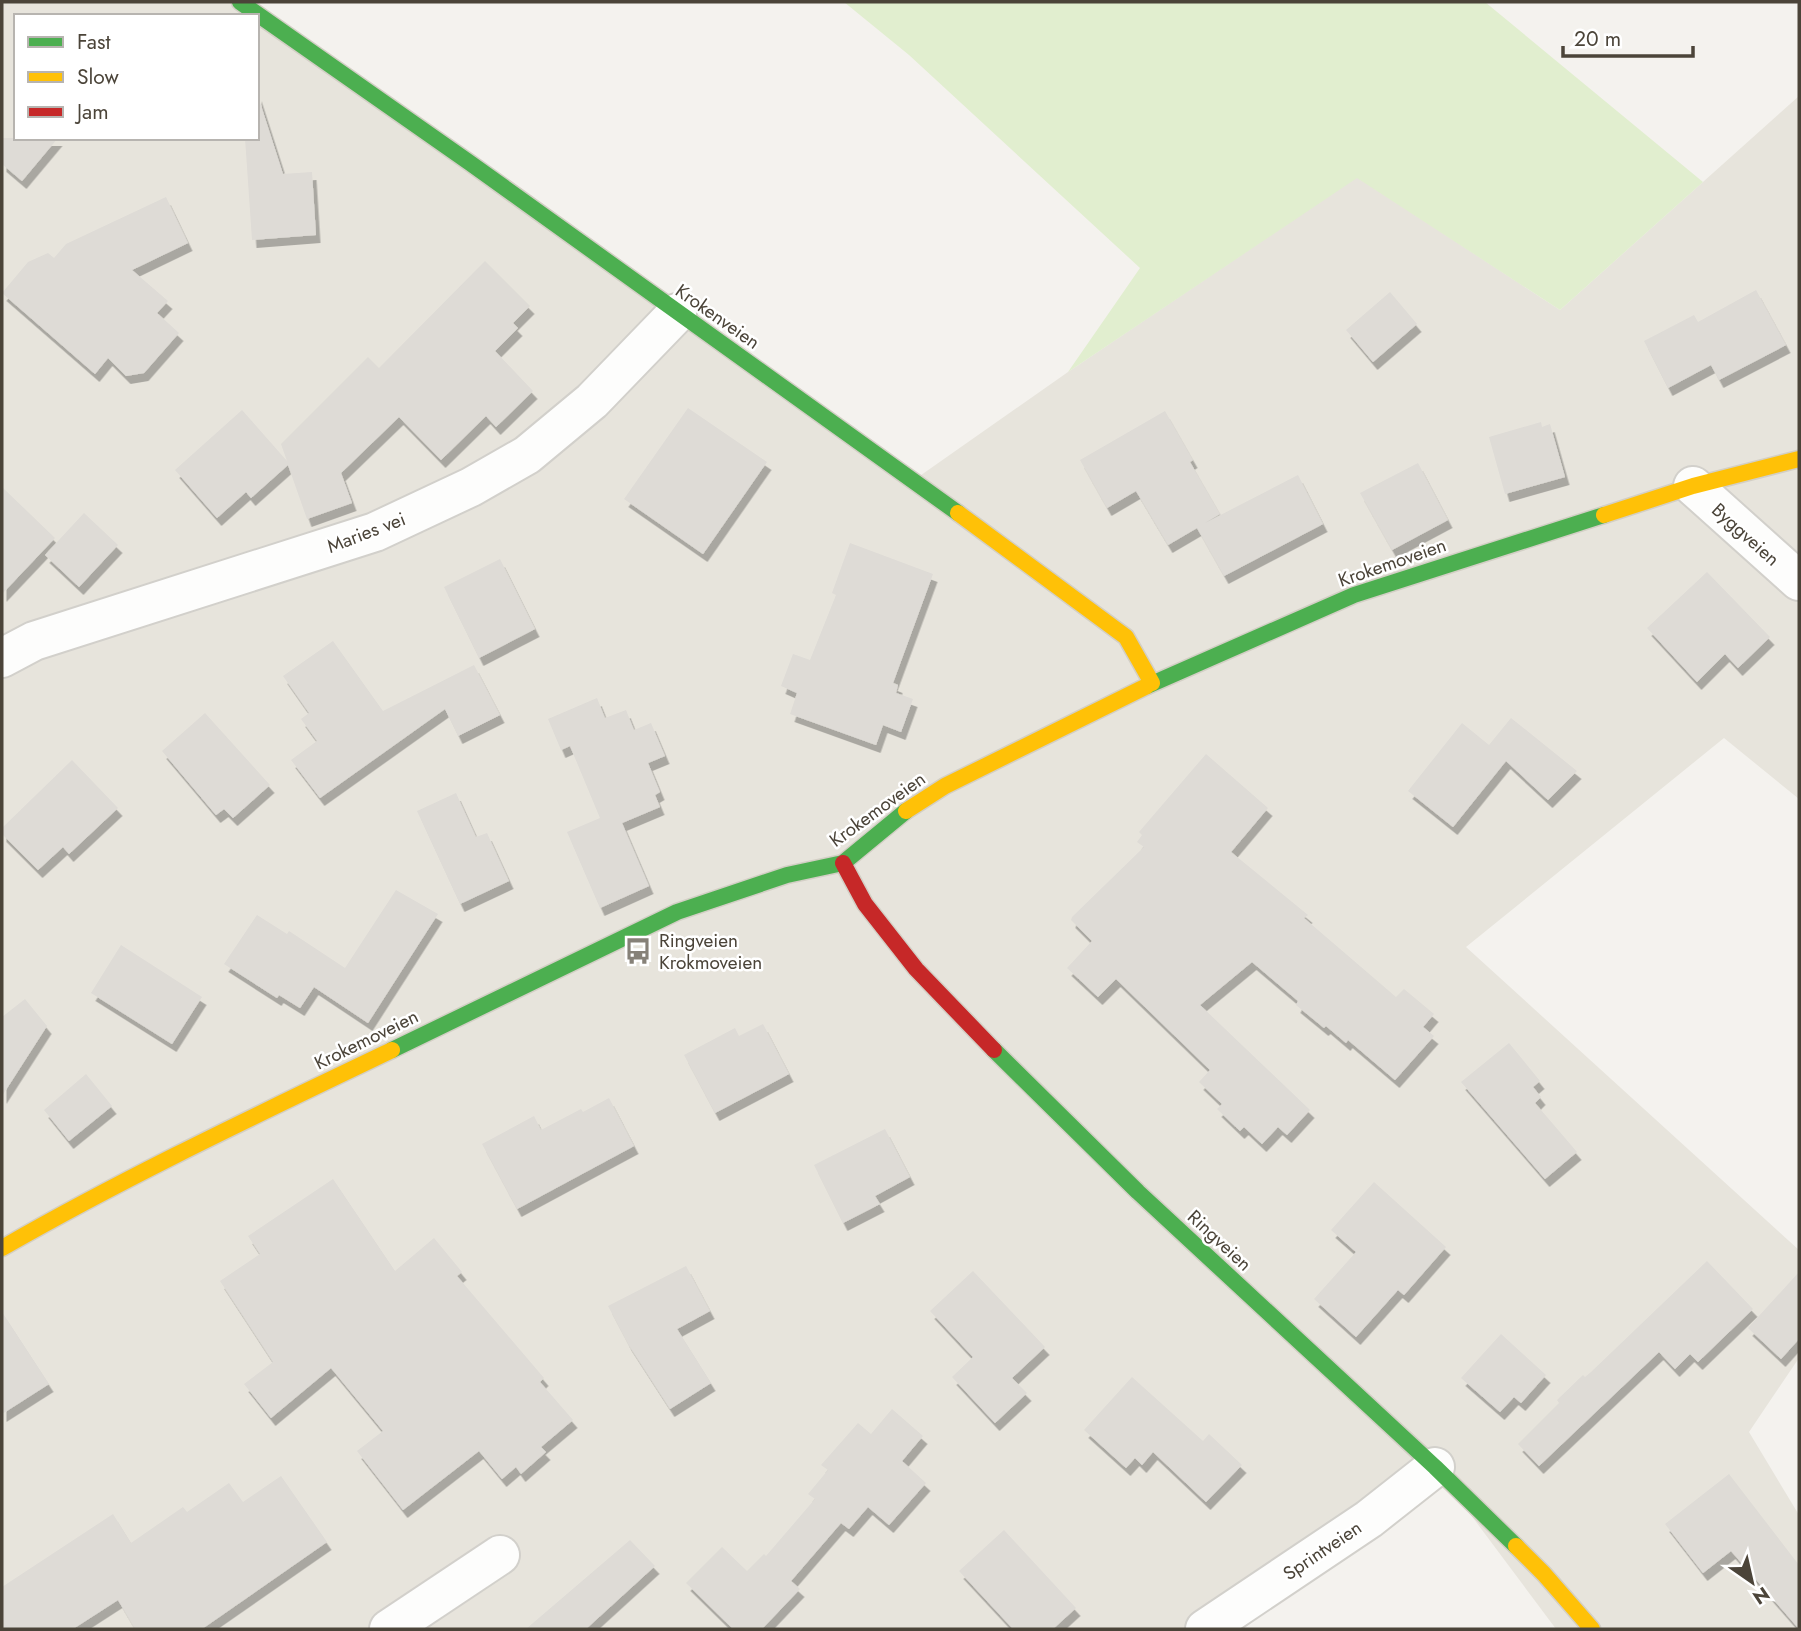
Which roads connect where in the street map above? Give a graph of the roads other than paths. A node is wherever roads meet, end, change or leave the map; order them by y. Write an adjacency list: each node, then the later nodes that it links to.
1 (240, 2): 2 (main road, Krokenveien)
2 (257, 14)
3 (259, 15): 4 (main road, Krokenveien)
4 (677, 313): 8 (street, Maries vei); 9 (main road, Krokenveien)
5 (1799, 459): 6 (main road, Krokemoveien)
6 (1693, 486): 7 (street, Byggveien); 9 (main road, Krokemoveien)
7 (1799, 582)
8 (2, 658)
9 (1152, 683): 10 (main road, Krokemoveien)
10 (842, 863): 11 (main road, Krokemoveien); 12 (main road, Ringveien)
11 (2, 1248)
12 (1435, 1467): 15 (street, Sprintveien); 16 (main road, Ringveien)
13 (500, 1555): 14 (street)
14 (389, 1629)
15 (1205, 1629)
16 (1592, 1629)

